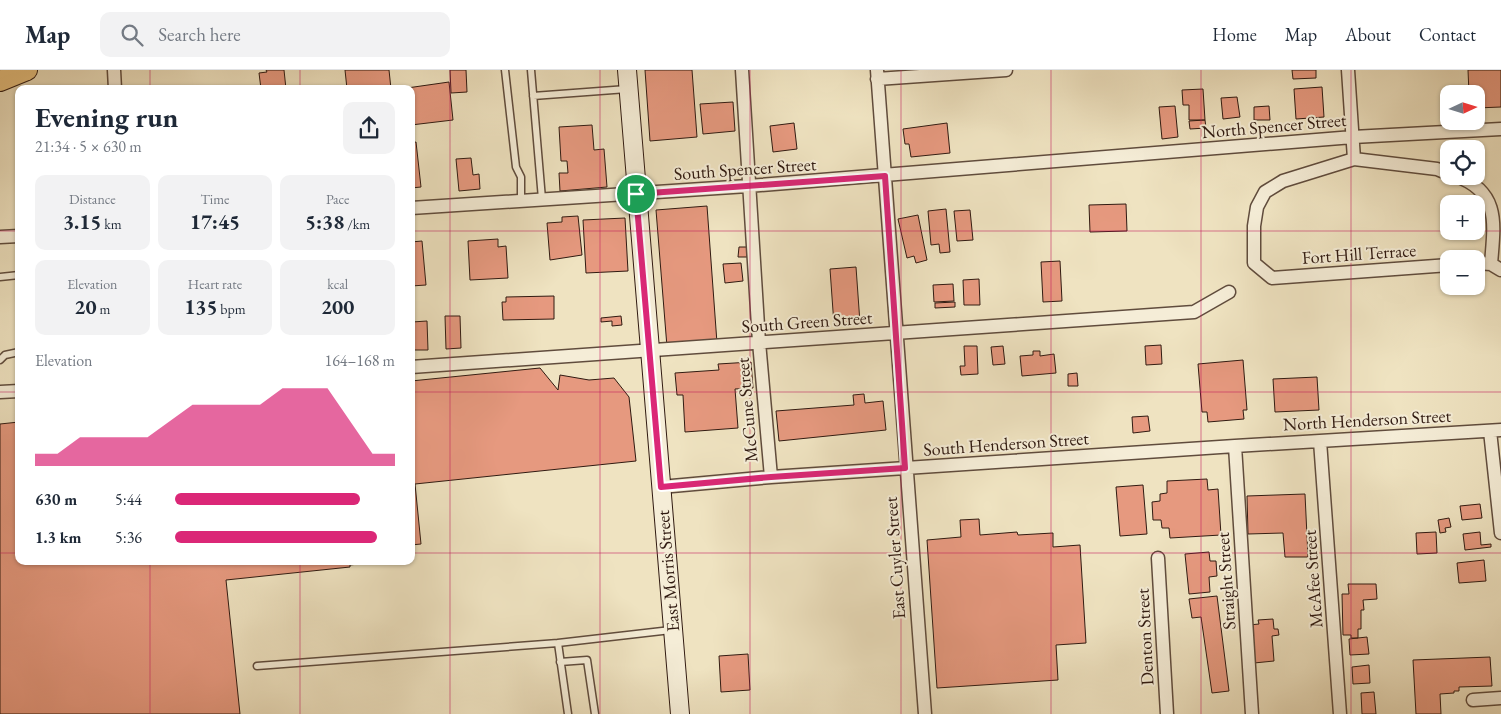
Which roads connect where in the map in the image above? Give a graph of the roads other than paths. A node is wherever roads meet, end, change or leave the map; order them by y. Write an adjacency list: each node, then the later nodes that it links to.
1 (27, 70): 10 (main road)
2 (114, 70): 11 (street)
3 (505, 70): 24 (lane)
4 (531, 70): 13 (lane)
5 (627, 70): 12 (main road, East Morris Street)
6 (742, 70): 21 (street, McCune Street)
7 (1006, 70): 9 (street)
8 (1348, 70): 15 (street)
9 (877, 74): 19 (street, East Cuyler Street)
10 (0, 81)
11 (116, 85)
12 (629, 89): 13 (lane); 22 (main road, East Morris Street)
13 (533, 96): 23 (lane)
14 (1501, 129): 15 (street, North Spencer Street)
15 (1353, 137): 16 (street); 17 (street, North Spencer Street)
16 (1354, 159): 18 (street); 28 (street, Fort Hill Terrace)
17 (1051, 163): 19 (street, South Spencer Street)
18 (1440, 171)
19 (885, 176): 21 (street, South Spencer Street); 33 (street, East Cuyler Street)
20 (1471, 185): 29 (street)
21 (748, 186): 22 (street, South Spencer Street); 34 (street, McCune Street)
22 (636, 194): 23 (street, South Spencer Street); 35 (main road, East Morris Street)
23 (542, 200): 24 (street, South Spencer Street)
24 (521, 201): 25 (street, South Spencer Street)
25 (415, 208)
26 (15, 236): 27 (street)
27 (0, 237)
28 (1440, 266)
29 (1496, 267)
30 (15, 275): 31 (lane)
31 (0, 277)
32 (1229, 292): 33 (street, South Green Street)
33 (896, 334): 34 (street, South Green Street); 44 (street, East Cuyler Street)
34 (759, 342): 35 (street, South Green Street); 45 (street, McCune Street)
35 (650, 350): 38 (street, South Green Street); 46 (main road, East Morris Street)
36 (15, 353): 37 (lane)
37 (0, 360)
38 (415, 367)
39 (15, 391): 40 (street)
40 (0, 392)
41 (1496, 430): 42 (street, North Henderson Street); 47 (street)
42 (1320, 440): 43 (street, North Henderson Street); 61 (street, McAfee Street)
43 (1235, 446): 44 (street, South Henderson Street); 60 (street, Straight Street)
44 (905, 468): 45 (street, South Henderson Street); 58 (street, East Cuyler Street)
45 (771, 477): 46 (street, South Henderson Street)
46 (661, 487): 49 (main road, East Morris Street)
47 (1501, 533)
48 (1158, 558): 59 (street, Denton Street)
49 (672, 630): 50 (lane); 57 (main road, East Morris Street)
50 (558, 642): 51 (lane); 52 (lane)
51 (560, 662): 55 (lane); 56 (lane)
52 (257, 666)
53 (1501, 698): 54 (street)
54 (1473, 700)
55 (568, 714)
56 (595, 714)
57 (680, 714)
58 (924, 714)
59 (1166, 714)
60 (1252, 714)
61 (1340, 714)

